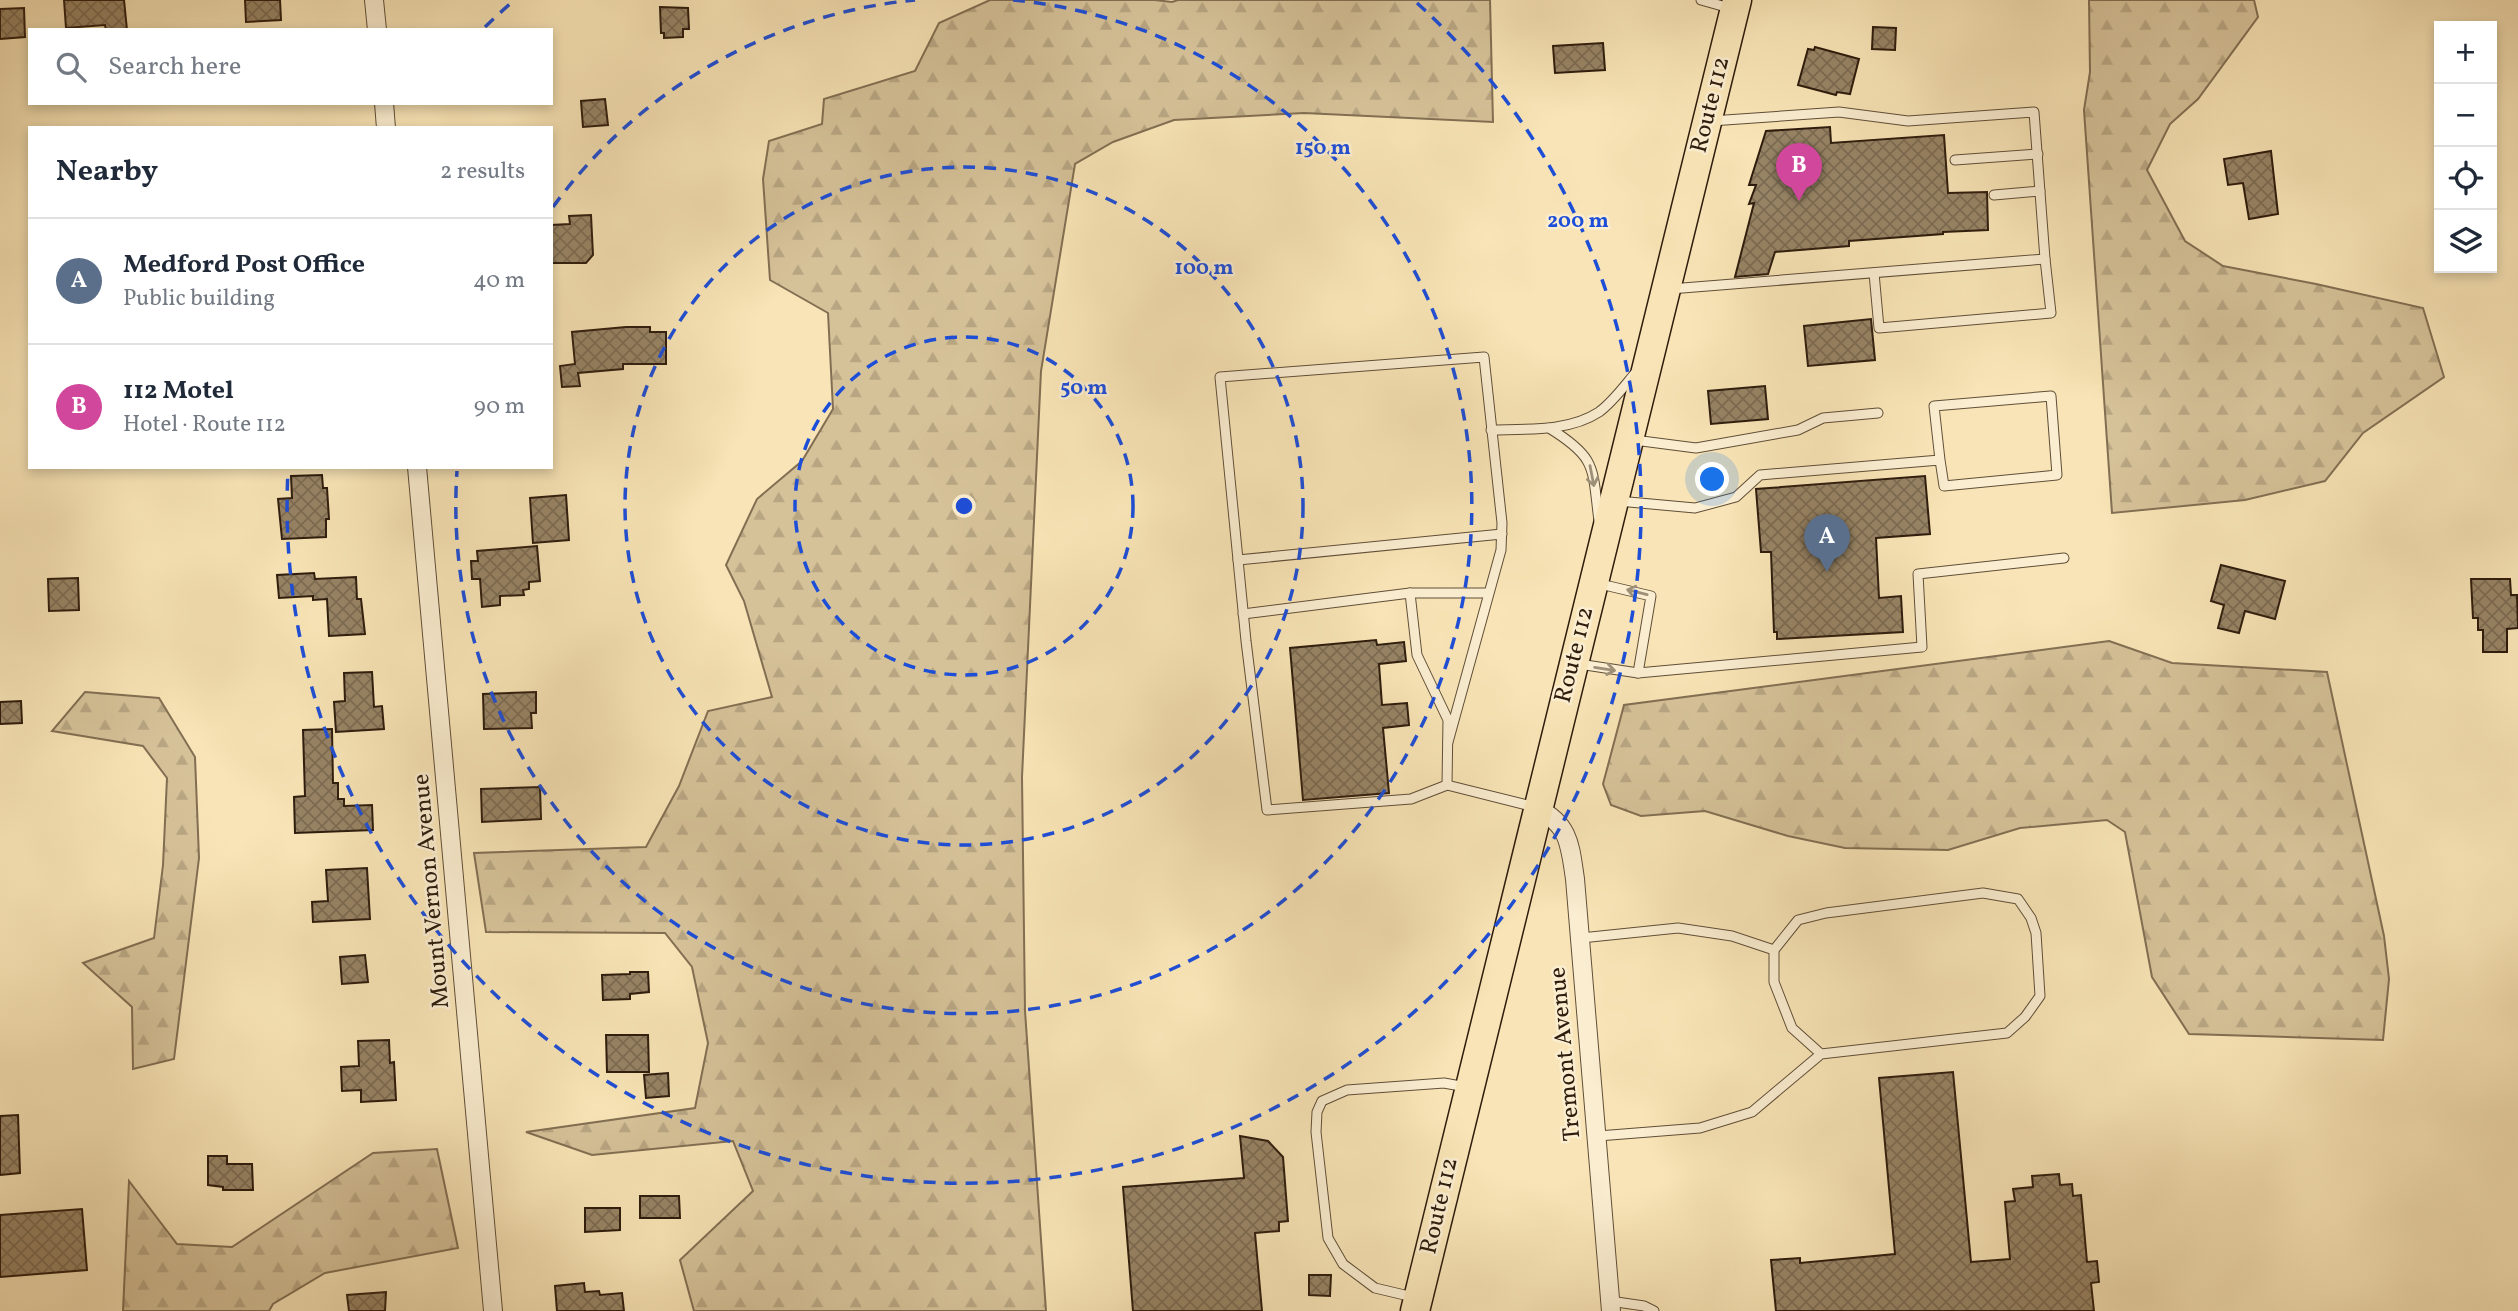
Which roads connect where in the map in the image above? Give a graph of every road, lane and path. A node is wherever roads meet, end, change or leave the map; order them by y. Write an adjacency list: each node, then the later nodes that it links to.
1 (374, 0): 4 (street)
2 (1701, 0): 3 (lane)
3 (1736, 5): 6 (main road, Route 112)
4 (377, 28)
5 (384, 105): 7 (street)
6 (1707, 122): 8 (lane); 14 (main road, Route 112)
7 (386, 126)
8 (2038, 154): 9 (lane); 10 (lane)
9 (1955, 160)
10 (2040, 191): 11 (lane); 12 (lane)
11 (1994, 195)
12 (2045, 259): 13 (lane); 13 (lane)
13 (1874, 273): 14 (lane)
14 (1665, 289): 15 (main road, Route 112)
15 (1648, 358): 17 (lane); 19 (main road, Route 112)
16 (1878, 413): 19 (lane)
17 (1549, 428): 18 (lane); 24 (lane, one-way to 24)
18 (1491, 430): 23 (lane); 26 (lane)
19 (1628, 439): 22 (main road, Route 112)
20 (1940, 460): 20 (lane); 22 (lane)
21 (417, 469): 43 (street, Mount Vernon Avenue)
22 (1613, 500): 24 (main road, Route 112)
23 (1502, 534): 26 (lane); 29 (lane)
24 (1602, 546): 27 (main road, Route 112)
25 (2064, 558): 32 (lane)
26 (1238, 559): 30 (lane)
27 (1593, 582): 31 (main road, Route 112); 32 (lane, one-way to 27)
28 (1410, 593): 29 (lane); 30 (lane); 33 (lane)
29 (1488, 593): 33 (lane)
30 (1243, 614): 34 (lane)
31 (1573, 663): 32 (lane, one-way to 32); 35 (main road, Route 112)
32 (1638, 673)
33 (1448, 742): 34 (lane)
34 (1447, 785): 35 (lane)
35 (1537, 808): 36 (street, Tremont Avenue); 39 (main road, Route 112)
36 (1581, 939): 37 (lane); 40 (street, Tremont Avenue)
37 (1774, 950): 38 (lane); 38 (lane)
38 (1821, 1054): 40 (lane)
39 (1468, 1088): 41 (main road, Route 112); 41 (lane)
40 (1598, 1136): 42 (street, Tremont Avenue)
41 (1417, 1304)
42 (1610, 1306): 44 (lane)
43 (494, 1311)
44 (1654, 1311)

